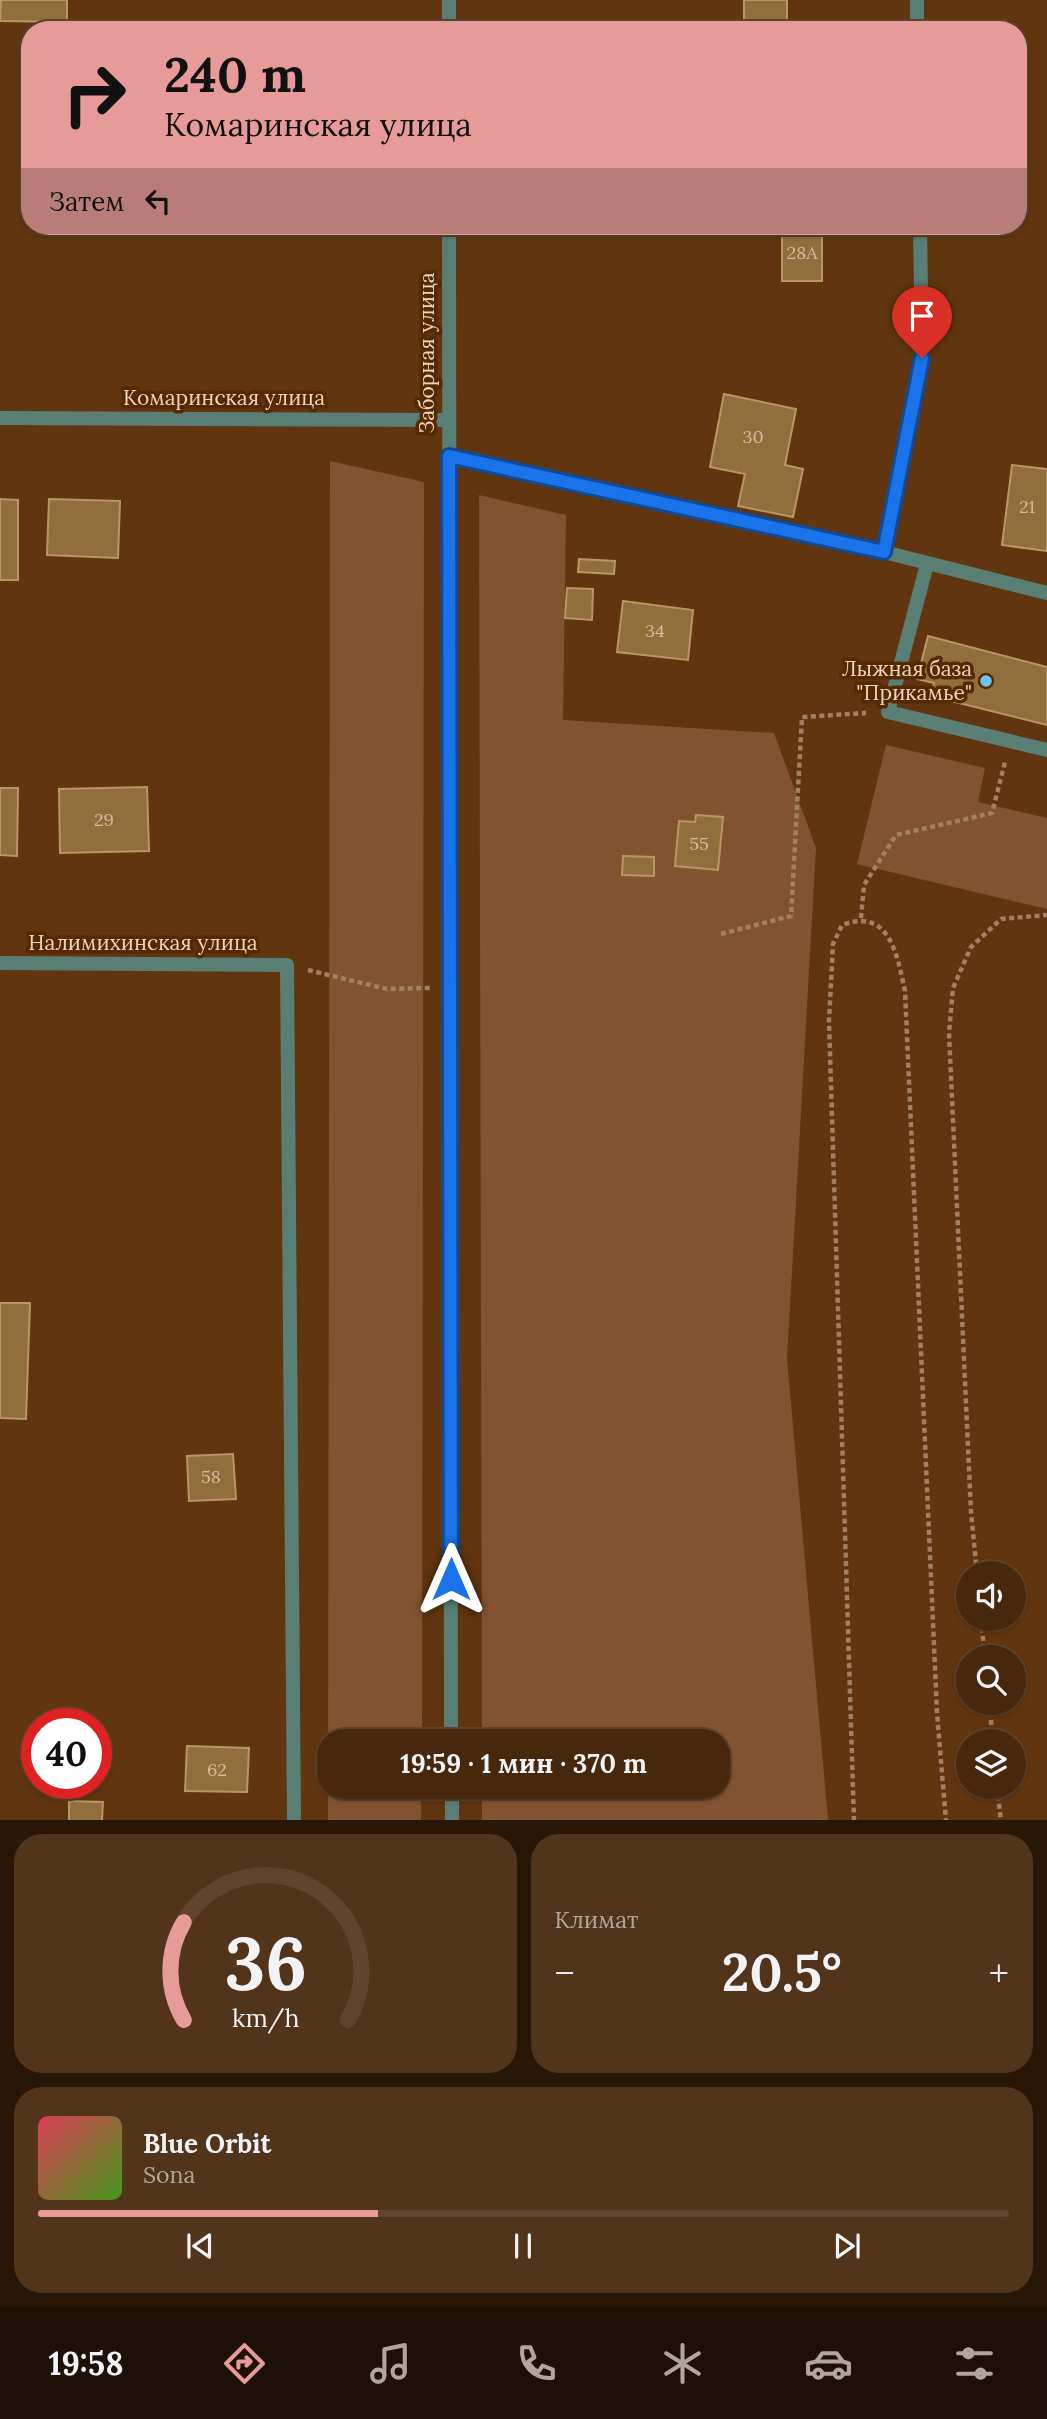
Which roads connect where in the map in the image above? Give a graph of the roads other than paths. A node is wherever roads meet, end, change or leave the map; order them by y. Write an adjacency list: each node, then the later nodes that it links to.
1 (449, 0): 3 (street)
2 (916, 0): 4 (street)
3 (449, 21)
4 (917, 21)
5 (449, 235): 8 (street, Заборная улица)
6 (920, 235): 10 (street)
7 (0, 418): 8 (street, Комаринская улица)
8 (448, 420): 9 (street, Заборная улица)
9 (449, 456): 10 (street); 15 (street, Заборная улица)
10 (884, 552): 11 (street)
11 (927, 564): 12 (street); 13 (street)
12 (1047, 593)
13 (1047, 750)
14 (0, 963): 17 (street, Налимихинская улица)
15 (452, 1729)
16 (452, 1799): 18 (street)
17 (294, 1820)
18 (452, 1820)

